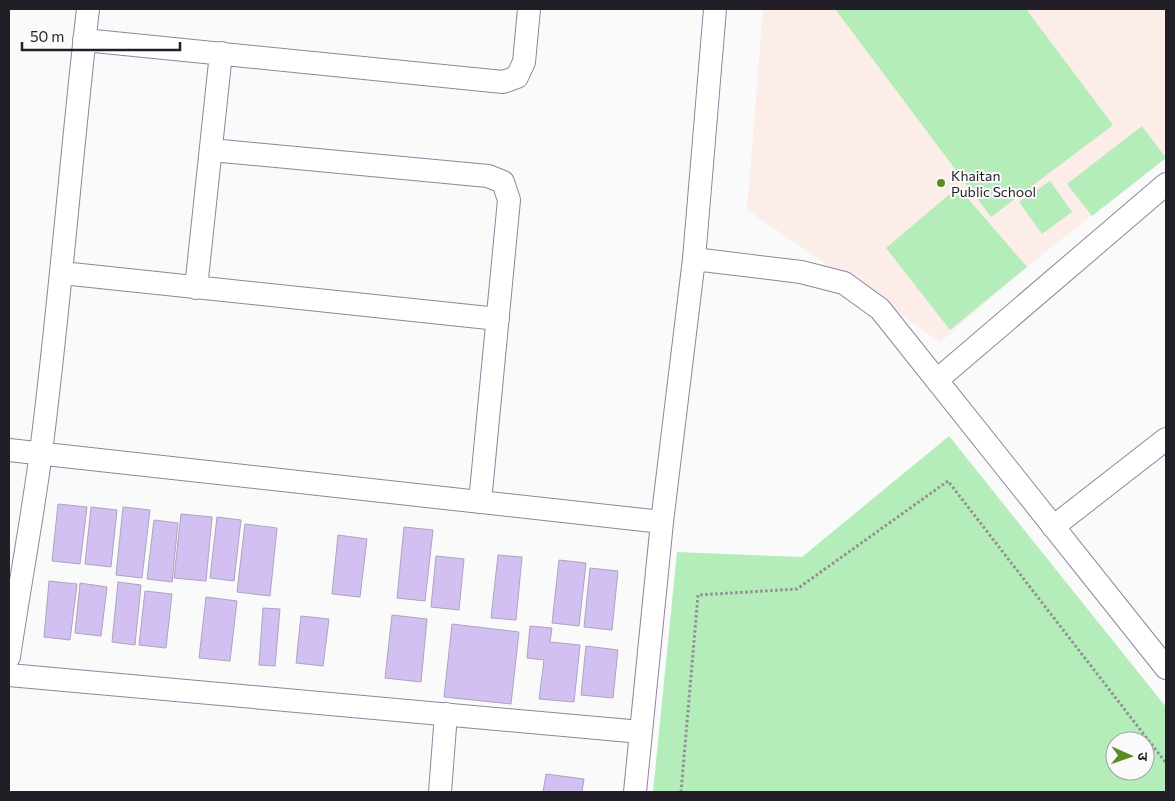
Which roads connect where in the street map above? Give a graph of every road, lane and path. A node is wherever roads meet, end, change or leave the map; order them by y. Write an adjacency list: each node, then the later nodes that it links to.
1 (88, 9): 4 (street)
2 (530, 9): 5 (street)
3 (715, 9): 8 (street)
4 (84, 40): 5 (street); 9 (street)
5 (221, 53): 6 (street)
6 (211, 150): 10 (street); 11 (street)
7 (1166, 184): 12 (street)
8 (694, 259): 12 (street); 17 (street)
9 (62, 274): 10 (street); 15 (street)
10 (196, 288): 11 (street)
11 (498, 319): 16 (street)
12 (937, 380): 18 (street)
13 (1166, 438): 18 (street)
14 (9, 450): 15 (street)
15 (41, 454): 16 (street); 19 (street)
16 (480, 502): 17 (street)
17 (662, 522): 23 (street)
18 (1053, 527): 20 (street)
19 (9, 657)
20 (1166, 668)
21 (9, 675): 22 (street)
22 (446, 714): 23 (street); 25 (street)
23 (641, 732): 26 (street)
24 (1166, 762): 27 (path)
25 (440, 792)
26 (635, 792)
27 (680, 792)

